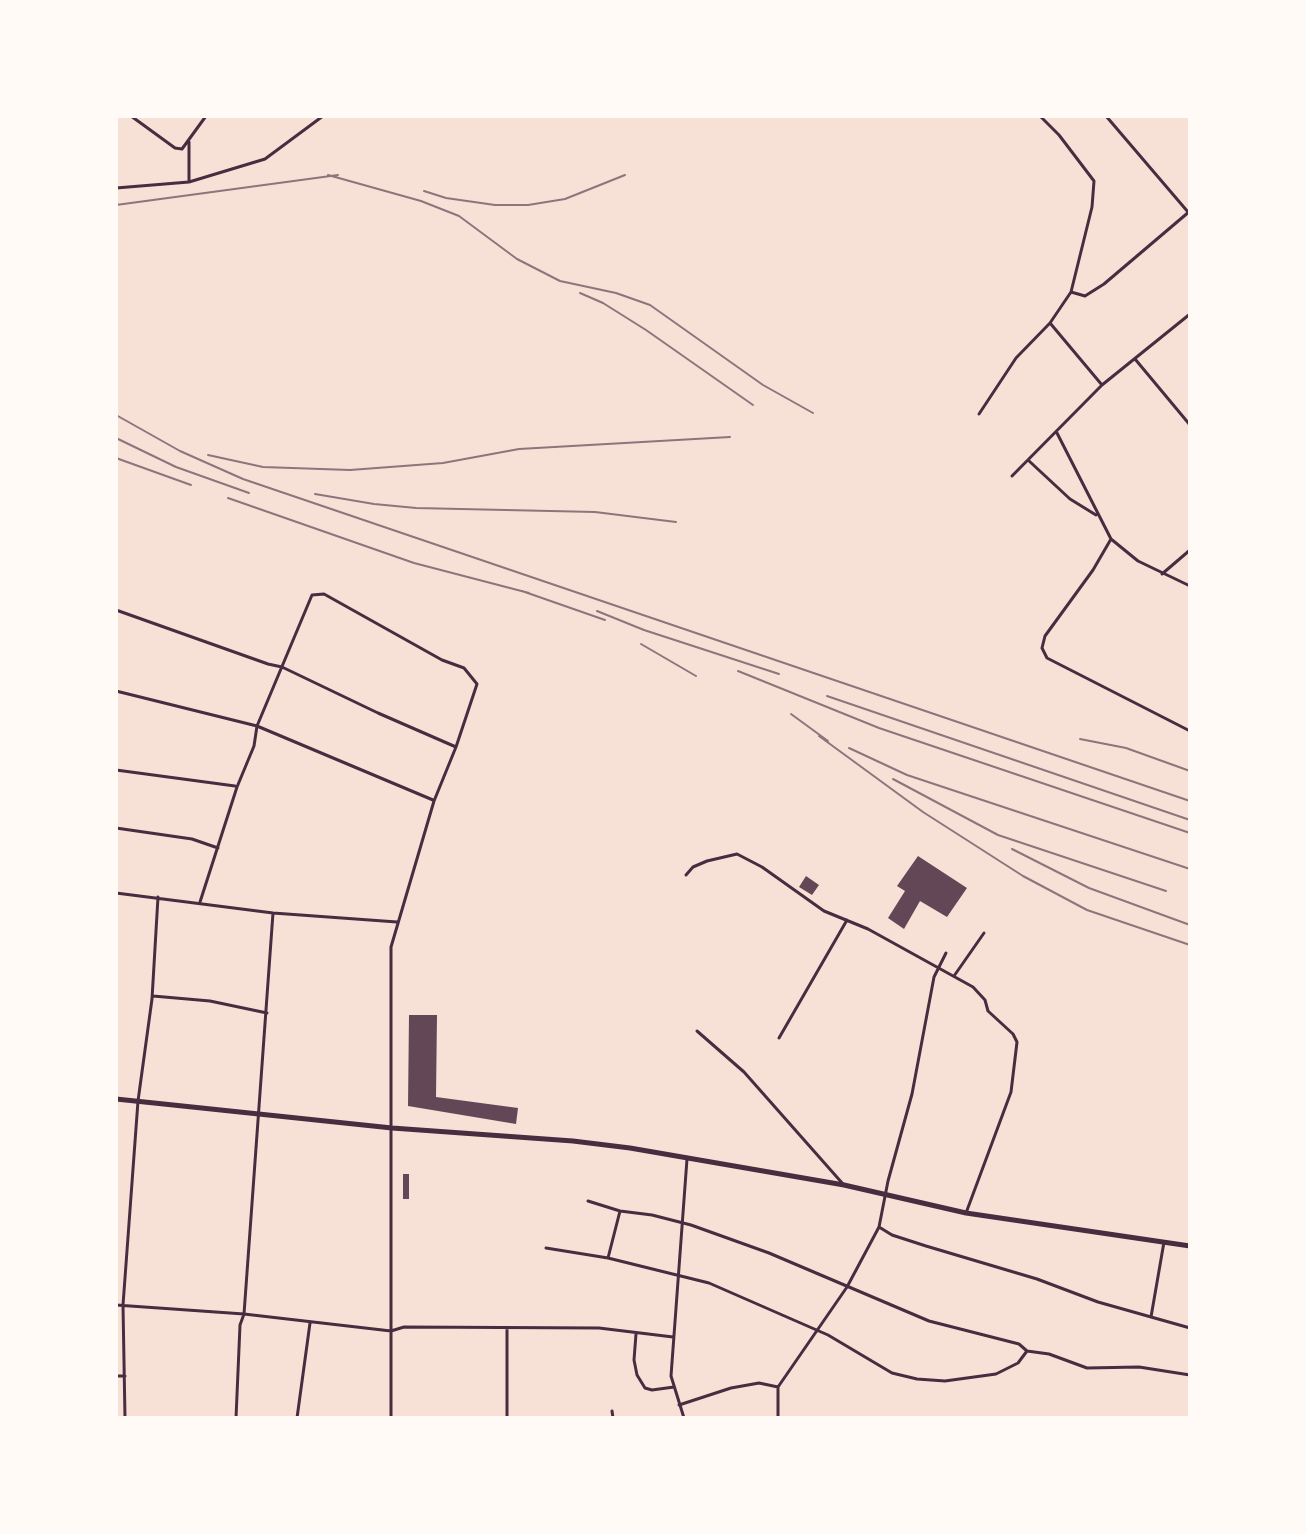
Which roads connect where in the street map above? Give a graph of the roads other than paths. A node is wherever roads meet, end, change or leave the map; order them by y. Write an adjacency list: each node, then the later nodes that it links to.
1 (131, 116): 6 (street)
2 (206, 116): 6 (street)
3 (322, 116): 7 (street)
4 (1040, 116): 10 (street)
5 (1106, 116): 9 (street)
6 (189, 141): 7 (street)
7 (189, 182): 8 (street)
8 (116, 188)
9 (1189, 211): 10 (street)
10 (1071, 292): 12 (street)
11 (1190, 314): 13 (street)
12 (1050, 323): 14 (street); 15 (street)
13 (1135, 359): 14 (street); 16 (street)
14 (1102, 385): 17 (street)
15 (979, 414)
16 (1190, 425)
17 (1057, 433): 18 (street); 20 (street)
18 (1028, 460): 19 (street); 20 (street)
19 (1012, 476)
20 (1099, 517): 21 (street)
21 (1111, 539): 23 (street); 29 (street)
22 (1190, 550): 23 (street)
23 (1162, 574): 24 (street)
24 (1190, 586)
25 (116, 610): 26 (street)
26 (282, 667): 28 (street); 30 (street); 30 (street)
27 (116, 691): 28 (street)
28 (257, 726): 32 (street); 33 (street)
29 (1190, 731)
30 (456, 747): 33 (street)
31 (116, 770): 32 (street)
32 (237, 787): 35 (street)
33 (434, 801): 42 (street)
34 (116, 828): 35 (street)
35 (218, 848): 39 (street)
36 (686, 875): 41 (street)
37 (116, 893): 38 (street)
38 (158, 897): 39 (street); 47 (street)
39 (200, 902): 40 (street)
40 (273, 913): 42 (street); 48 (street)
41 (847, 920): 45 (street); 50 (street)
42 (397, 922): 54 (street)
43 (984, 933): 46 (street)
44 (946, 953): 45 (street)
45 (938, 968): 46 (street); 57 (street)
46 (954, 976): 60 (street)
47 (152, 996): 48 (street); 52 (street)
48 (267, 1013): 53 (street)
49 (697, 1031): 56 (street)
50 (779, 1038)
51 (116, 1099): 52 (main road)
52 (138, 1101): 53 (main road); 70 (street)
53 (259, 1114): 54 (main road); 71 (street)
54 (392, 1128): 55 (main road); 77 (street)
55 (687, 1159): 56 (main road); 61 (street)
56 (844, 1185): 57 (main road)
57 (887, 1195): 60 (main road); 62 (street)
58 (588, 1201): 59 (street)
59 (620, 1211): 61 (street); 66 (street)
60 (966, 1213): 63 (main road)
61 (682, 1223): 67 (street); 68 (street)
62 (879, 1227): 68 (street); 72 (street)
63 (1164, 1242): 64 (main road); 72 (street)
64 (1190, 1246)
65 (546, 1248): 66 (street)
66 (608, 1258): 67 (street)
67 (680, 1275): 76 (street); 79 (street)
68 (847, 1287): 76 (street); 80 (street)
69 (116, 1305): 70 (street)
70 (123, 1305): 71 (street); 83 (street)
71 (244, 1314): 73 (street); 89 (street)
72 (1151, 1317): 75 (street)
73 (310, 1323): 77 (street); 90 (street)
74 (507, 1328): 77 (street); 78 (street); 92 (street)
75 (1190, 1328)
76 (816, 1329): 80 (street); 85 (street)
77 (391, 1331): 91 (street)
78 (636, 1334): 79 (street); 84 (street)
79 (673, 1337): 84 (street)
80 (1027, 1351): 81 (street)
81 (1190, 1375)
82 (116, 1376): 83 (street)
83 (125, 1376): 88 (street)
84 (674, 1387): 86 (street)
85 (778, 1387): 86 (street); 95 (street)
86 (679, 1405): 94 (street)
87 (612, 1411): 93 (street)
88 (125, 1418)
89 (236, 1418)
90 (297, 1418)
91 (391, 1418)
92 (507, 1418)
93 (613, 1418)
94 (684, 1418)
95 (778, 1418)

